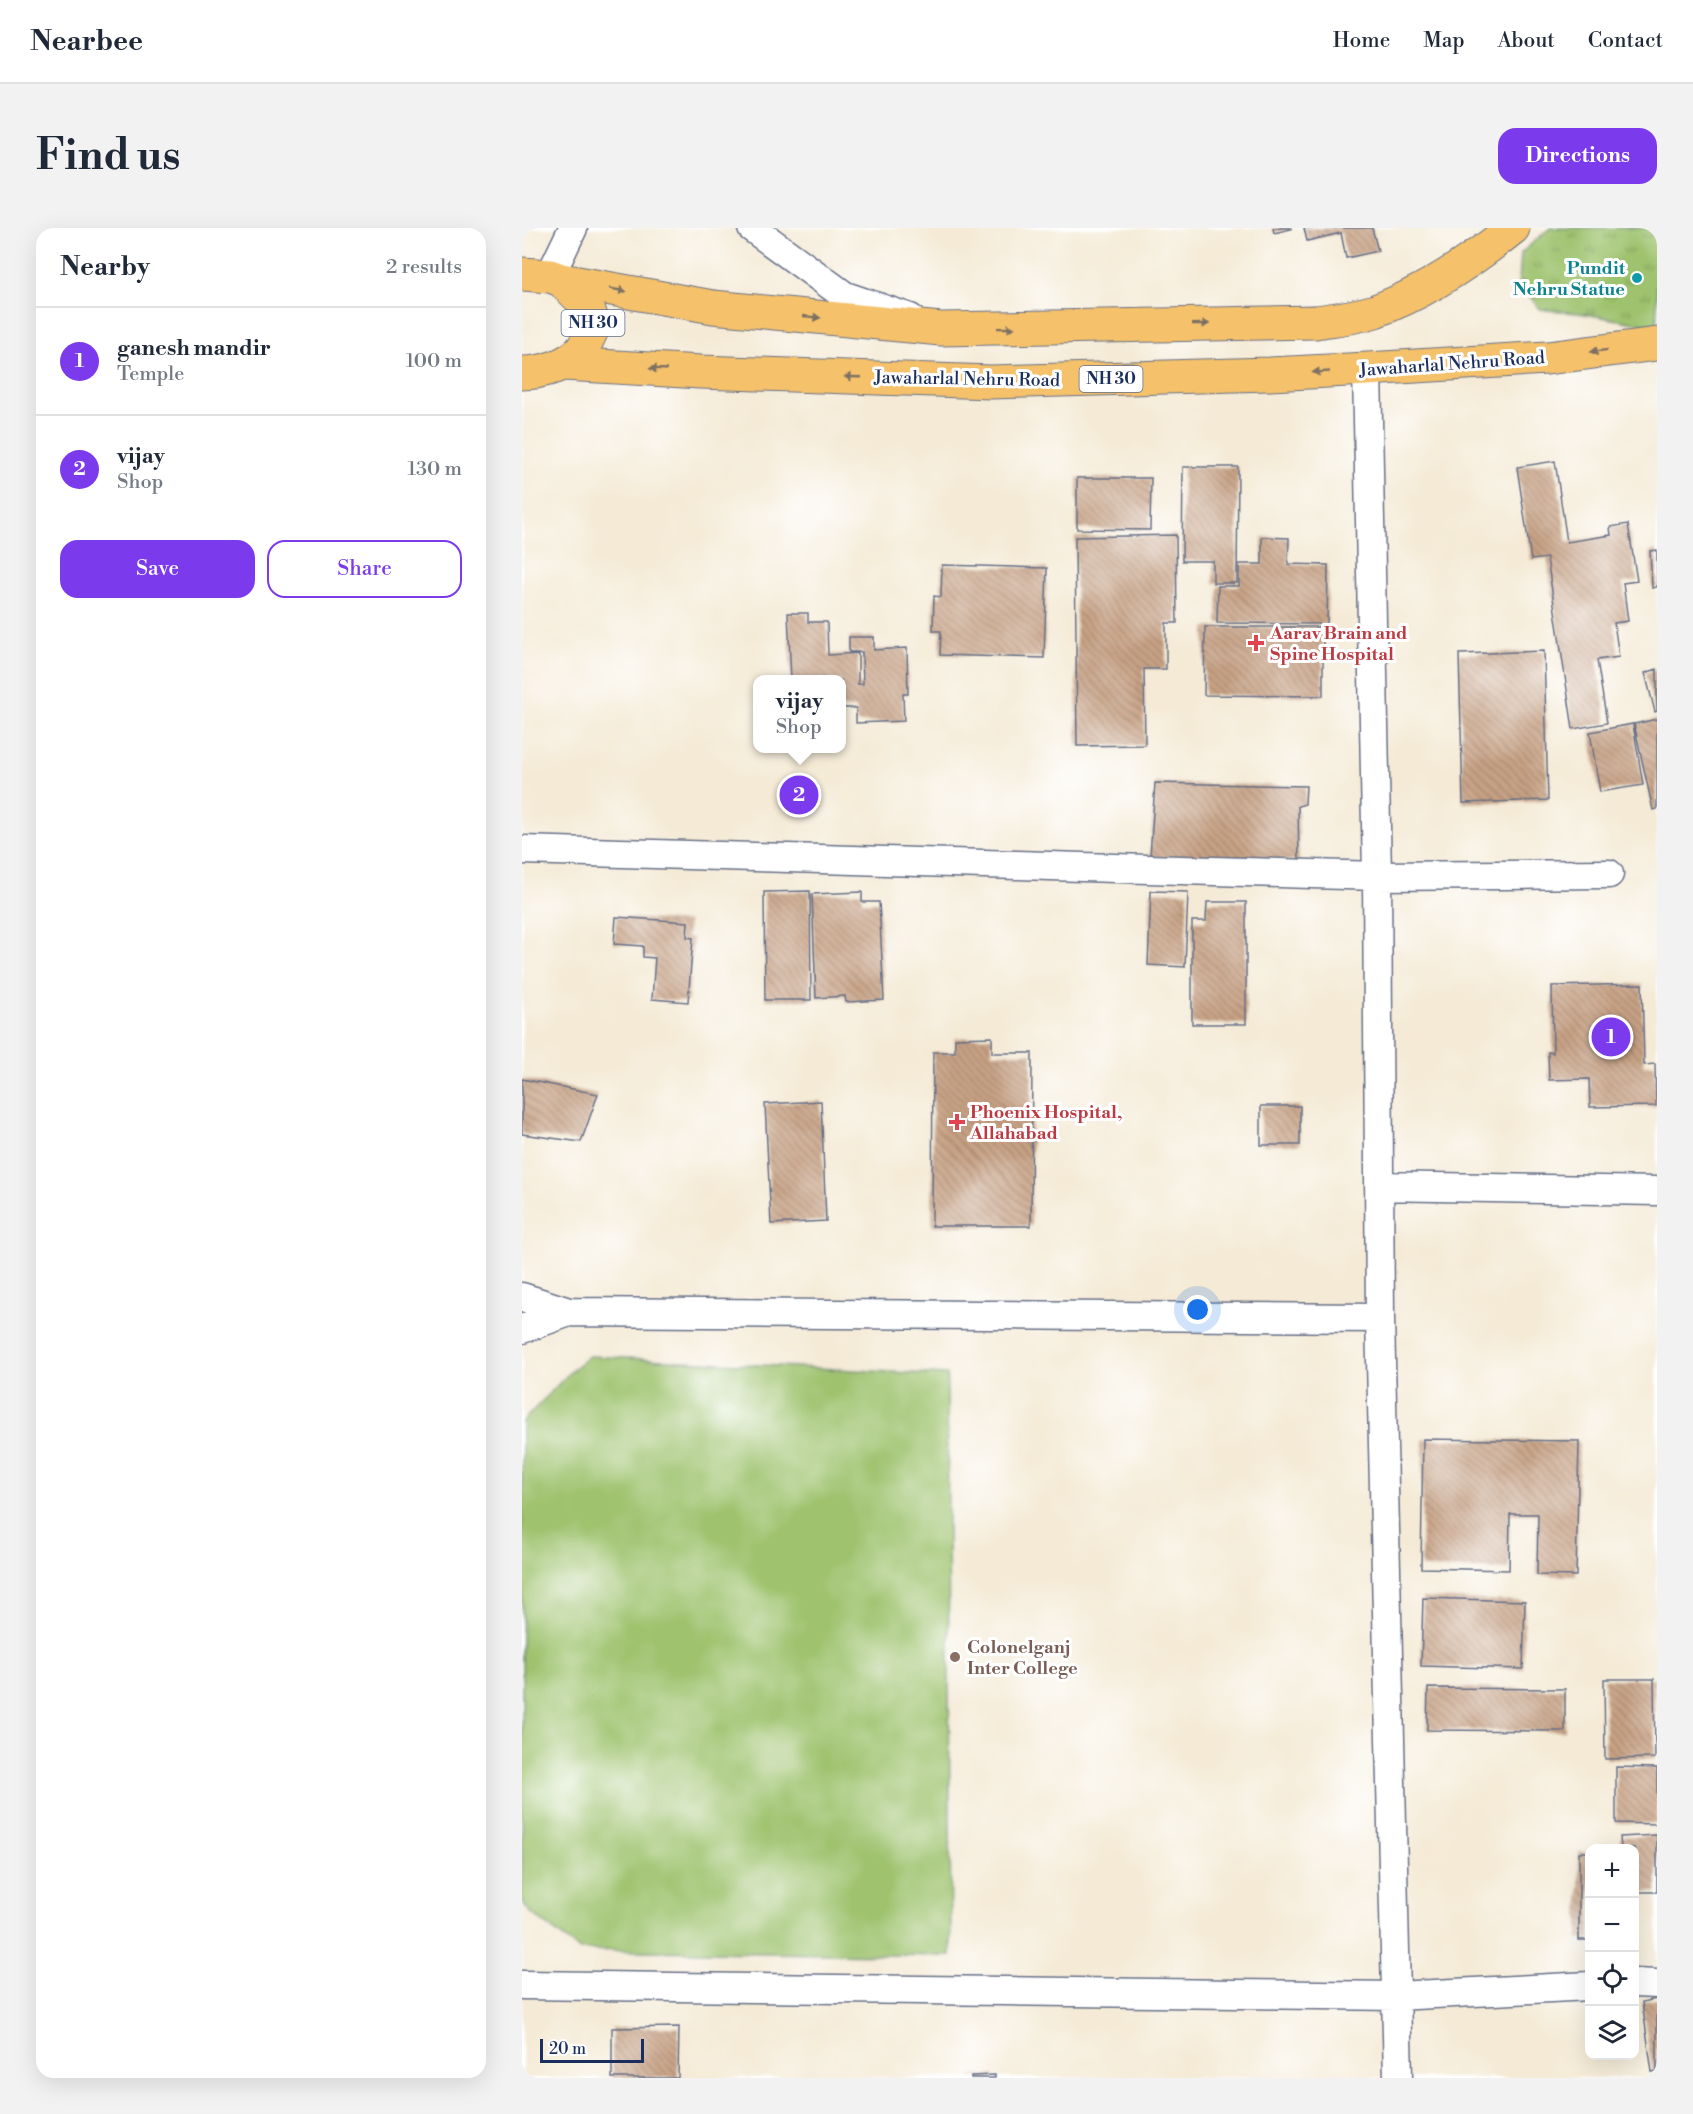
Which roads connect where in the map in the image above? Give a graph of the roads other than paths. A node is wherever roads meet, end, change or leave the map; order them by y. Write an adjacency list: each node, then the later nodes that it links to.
1 (573, 228): 4 (street)
2 (752, 228): 5 (street)
3 (1513, 228): 5 (highway, NH 30, one-way to 3)
4 (544, 277): 5 (highway, NH 30, one-way to 5); 7 (highway, Jawaharlal Nehru Road / NH 30)
5 (941, 329)
6 (1657, 344): 8 (highway, Jawaharlal Nehru Road / NH 30, one-way to 8)
7 (564, 364): 8 (highway, Jawaharlal Nehru Road / NH 30, one-way to 7); 9 (highway, Jawaharlal Nehru Road / NH 30)
8 (1367, 369): 12 (street)
9 (522, 373)
10 (522, 850): 12 (street)
11 (1609, 874): 12 (street)
12 (1377, 876): 13 (street)
13 (1379, 1186): 14 (street); 17 (street)
14 (1657, 1191)
15 (522, 1297): 16 (street)
16 (569, 1312): 17 (street); 18 (street)
17 (1380, 1318): 23 (street)
18 (522, 1329)
19 (1639, 1983): 20 (street)
20 (1657, 1984)
21 (522, 1985): 23 (street)
22 (1585, 1986): 23 (street)
23 (1395, 1996): 24 (street)
24 (1398, 2078)

